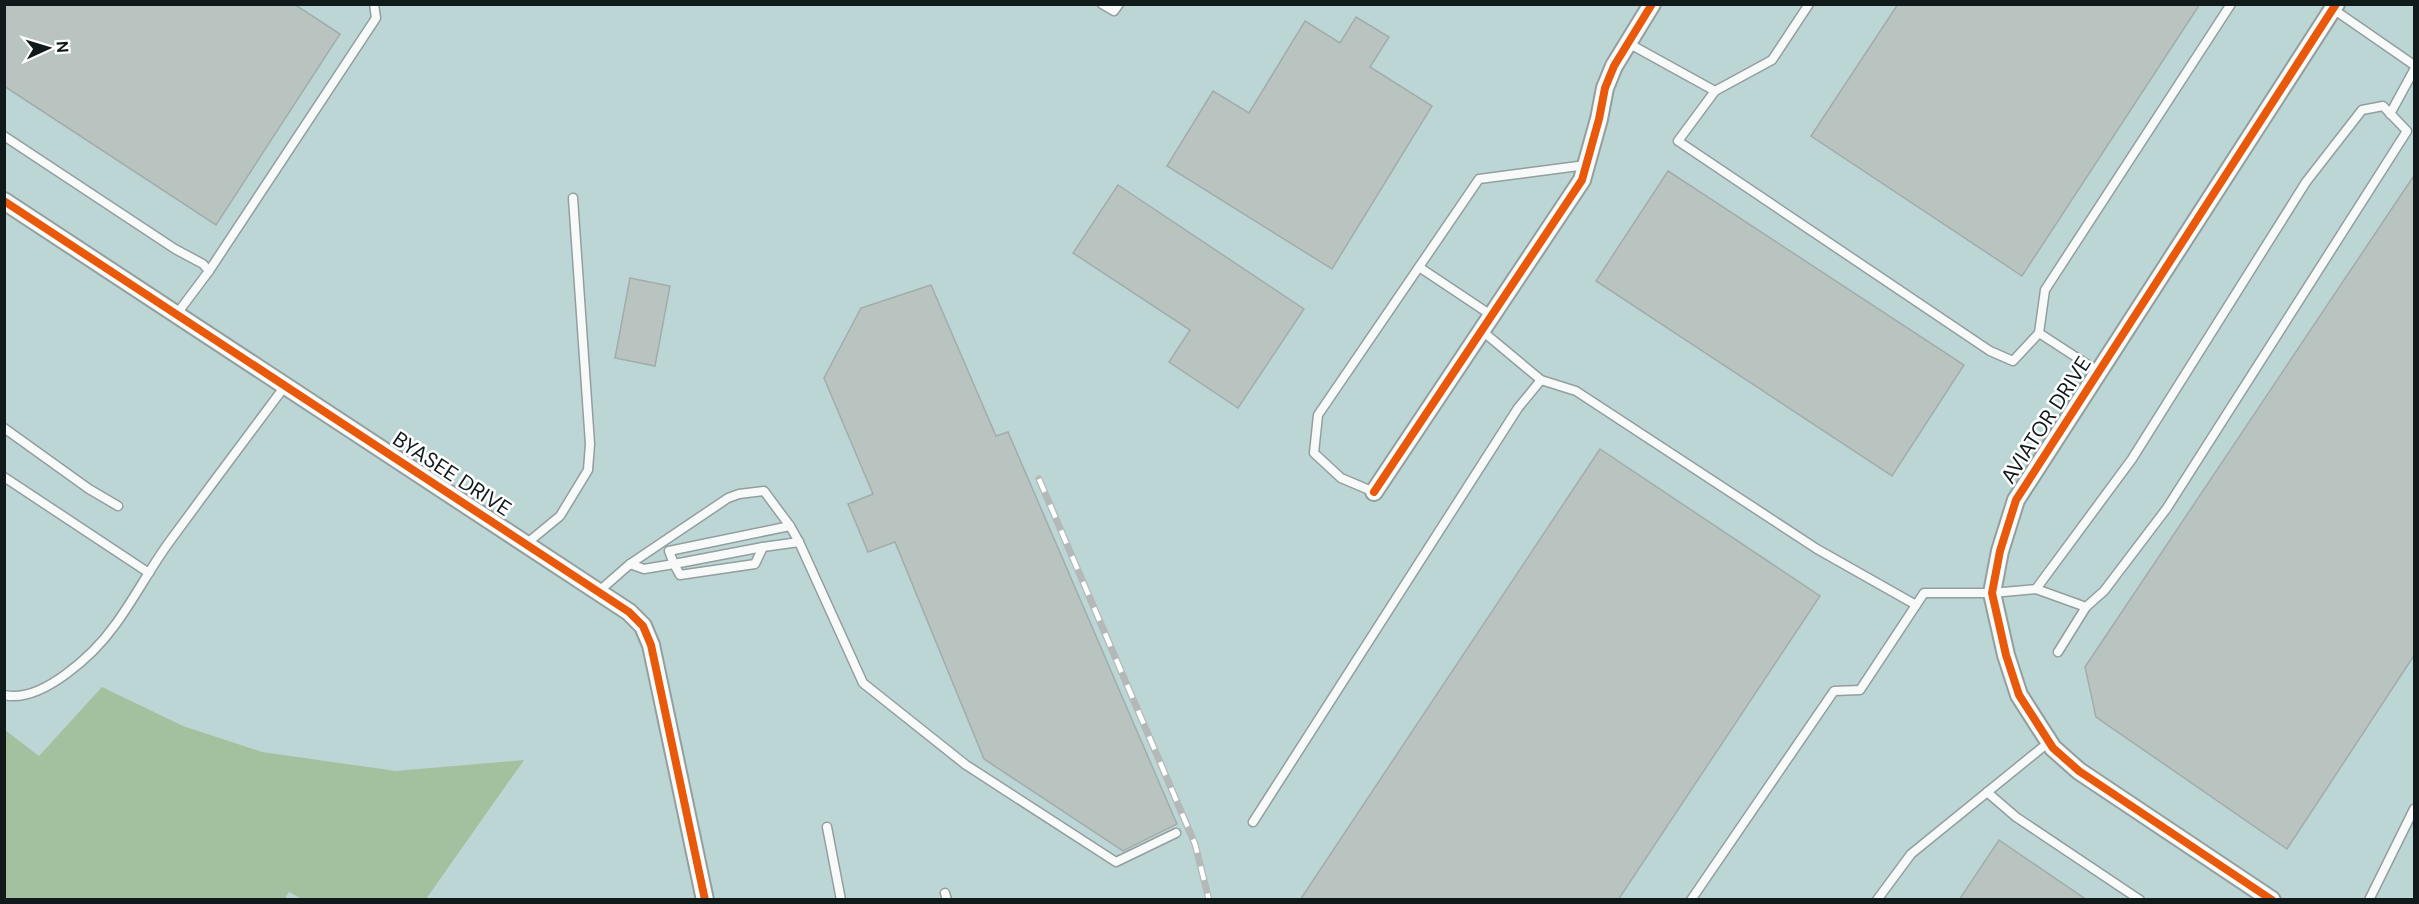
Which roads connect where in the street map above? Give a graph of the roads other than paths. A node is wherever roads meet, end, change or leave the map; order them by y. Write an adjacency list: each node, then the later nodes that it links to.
1 (374, 4): 18 (lane)
2 (1102, 4): 3 (lane)
3 (1119, 4)
4 (1652, 4): 8 (street)
5 (1809, 4): 11 (lane)
6 (2231, 4): 22 (lane)
7 (2334, 7): 9 (lane); 23 (street, AVIATOR DRIVE)
8 (1628, 43): 11 (lane); 14 (street)
9 (2415, 65)
10 (2415, 70): 12 (lane)
11 (1715, 91): 22 (lane)
12 (2390, 114): 37 (lane); 41 (lane)
13 (4, 136): 18 (lane)
14 (1587, 165): 17 (lane); 20 (street)
15 (573, 198): 32 (lane)
16 (4, 201): 19 (street, BYASEE DRIVE)
17 (1419, 267): 20 (lane); 28 (lane)
18 (209, 272): 19 (lane)
19 (176, 315): 25 (street, BYASEE DRIVE)
20 (1491, 315): 21 (street)
21 (1481, 330): 24 (lane); 28 (street)
22 (2039, 333): 23 (lane)
23 (2099, 372): 39 (street, AVIATOR DRIVE)
24 (1541, 380): 40 (lane); 47 (lane)
25 (285, 387): 32 (street, BYASEE DRIVE); 36 (lane)
26 (4, 428): 29 (lane)
27 (4, 477): 36 (lane)
28 (1374, 492)
29 (118, 506)
30 (790, 526): 31 (lane); 34 (lane); 35 (lane)
31 (799, 542): 33 (lane); 49 (lane)
32 (526, 544): 38 (street, BYASEE DRIVE)
33 (763, 546): 35 (lane); 35 (lane)
34 (630, 564): 35 (lane); 38 (lane)
35 (674, 564)
36 (149, 573): 43 (lane)
37 (2036, 589): 39 (lane); 41 (lane)
38 (598, 592): 50 (street, BYASEE DRIVE)
39 (1992, 593): 40 (lane); 44 (street, AVIATOR DRIVE)
40 (1916, 605): 52 (lane)
41 (2086, 607): 42 (lane)
42 (2058, 652)
43 (4, 695)
44 (2049, 742): 45 (lane); 55 (street, AVIATOR DRIVE)
45 (1987, 792): 53 (lane); 54 (lane)
46 (2415, 809): 56 (lane)
47 (1253, 822)
48 (827, 827): 51 (lane)
49 (1176, 833)
50 (705, 900)
51 (841, 900)
52 (1691, 900)
53 (1877, 900)
54 (2140, 900)
55 (2272, 900)
56 (2369, 900)

